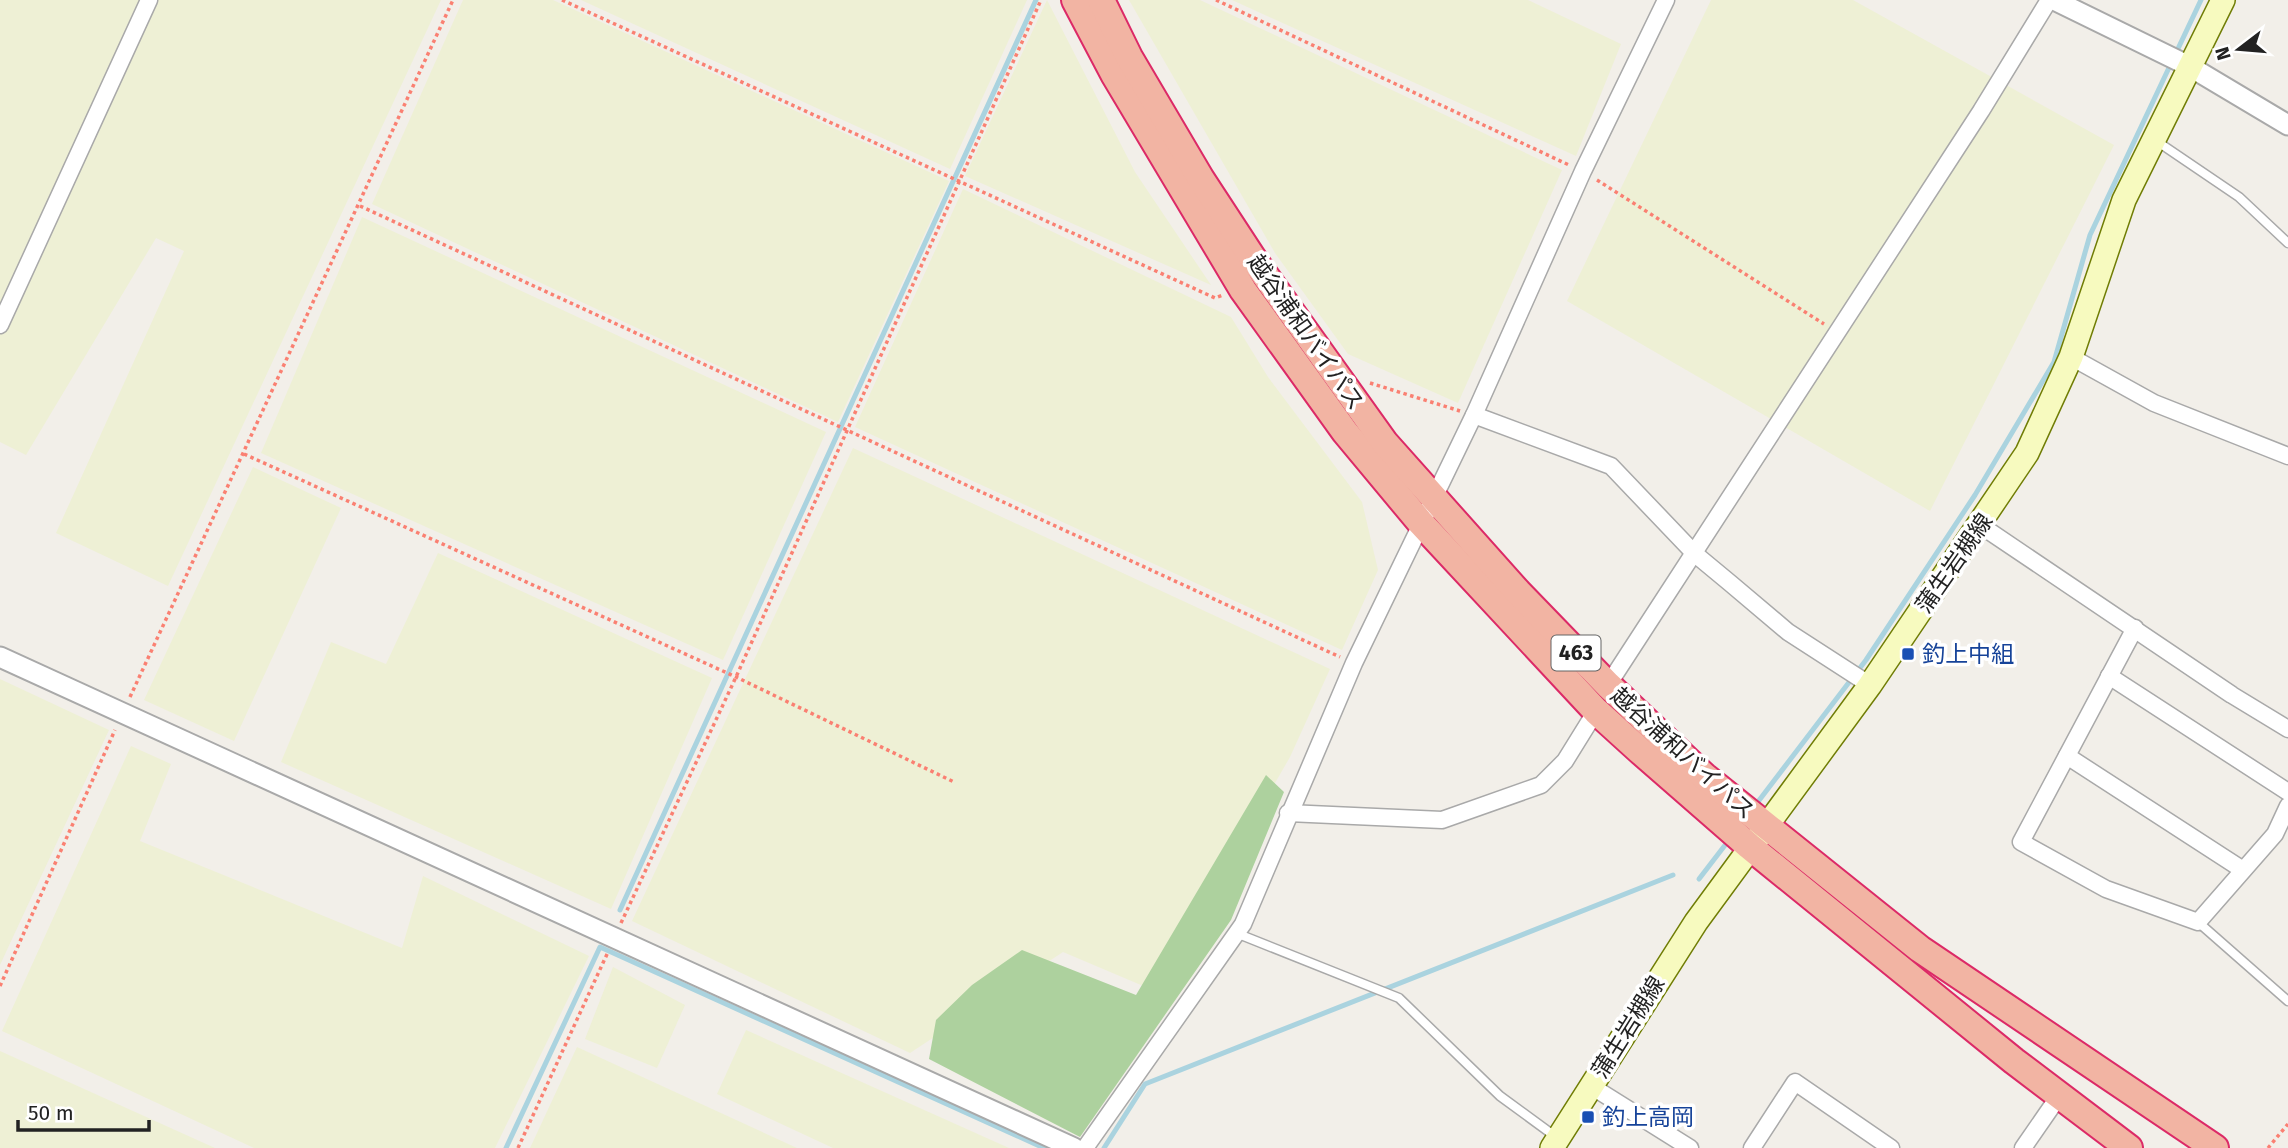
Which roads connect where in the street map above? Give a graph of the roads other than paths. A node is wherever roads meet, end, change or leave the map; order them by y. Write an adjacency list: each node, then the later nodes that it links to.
1 (149, 0): 11 (street)
2 (1074, 0): 16 (highway, 越谷浦和バイパス / 463)
3 (1101, 0): 15 (highway, 越谷浦和バイパス / 463)
4 (1666, 0): 13 (street)
5 (2051, 0): 7 (street); 18 (street)
6 (2223, 0): 7 (main road, 蒲生岩槻線)
7 (2189, 66): 8 (street); 9 (main road, 蒲生岩槻線)
8 (2288, 125)
9 (2152, 138): 10 (lane); 12 (main road, 蒲生岩槻線)
10 (2288, 243)
11 (0, 326)
12 (2071, 357): 14 (street); 17 (main road, 蒲生岩槻線)
13 (1474, 415): 15 (street); 18 (street)
14 (2288, 456)
15 (1433, 497): 16 (street); 22 (highway, 越谷浦和バイパス / 463)
16 (1420, 522): 24 (highway, 越谷浦和バイパス / 463); 29 (street)
17 (1980, 526): 19 (street); 23 (main road, 蒲生岩槻線)
18 (1695, 554): 22 (street); 23 (street)
19 (2134, 628): 21 (street); 25 (street)
20 (0, 657): 39 (street)
21 (2109, 676): 26 (street); 27 (street)
22 (1608, 685): 30 (highway, 越谷浦和バイパス / 463)
23 (1870, 685): 30 (main road, 蒲生岩槻線)
24 (1596, 711): 29 (street); 30 (highway, 越谷浦和バイパス / 463)
25 (2288, 729)
26 (2067, 756): 31 (street); 32 (street)
27 (2288, 792)
28 (2288, 806): 31 (street)
29 (1289, 813): 33 (street)
30 (1757, 836): 35 (main road, 蒲生岩槻線); 36 (highway, 越谷浦和バイパス / 463); 37 (highway, 越谷浦和バイパス / 463)
31 (2243, 870): 32 (street)
32 (2199, 922): 34 (lane)
33 (1236, 933): 38 (lane); 40 (street)
34 (2288, 1000)
35 (1591, 1086): 38 (main road, 蒲生岩槻線); 41 (street)
36 (2059, 1096): 44 (street); 45 (highway, 越谷浦和バイパス / 463)
37 (2144, 1097): 46 (highway); 47 (highway, 越谷浦和バイパス / 463)
38 (1555, 1143)
39 (1074, 1148)
40 (1085, 1148)
41 (1690, 1148)
42 (1752, 1148): 43 (street)
43 (1891, 1148)
44 (2023, 1148)
45 (2129, 1148)
46 (2200, 1148)
47 (2215, 1148)

